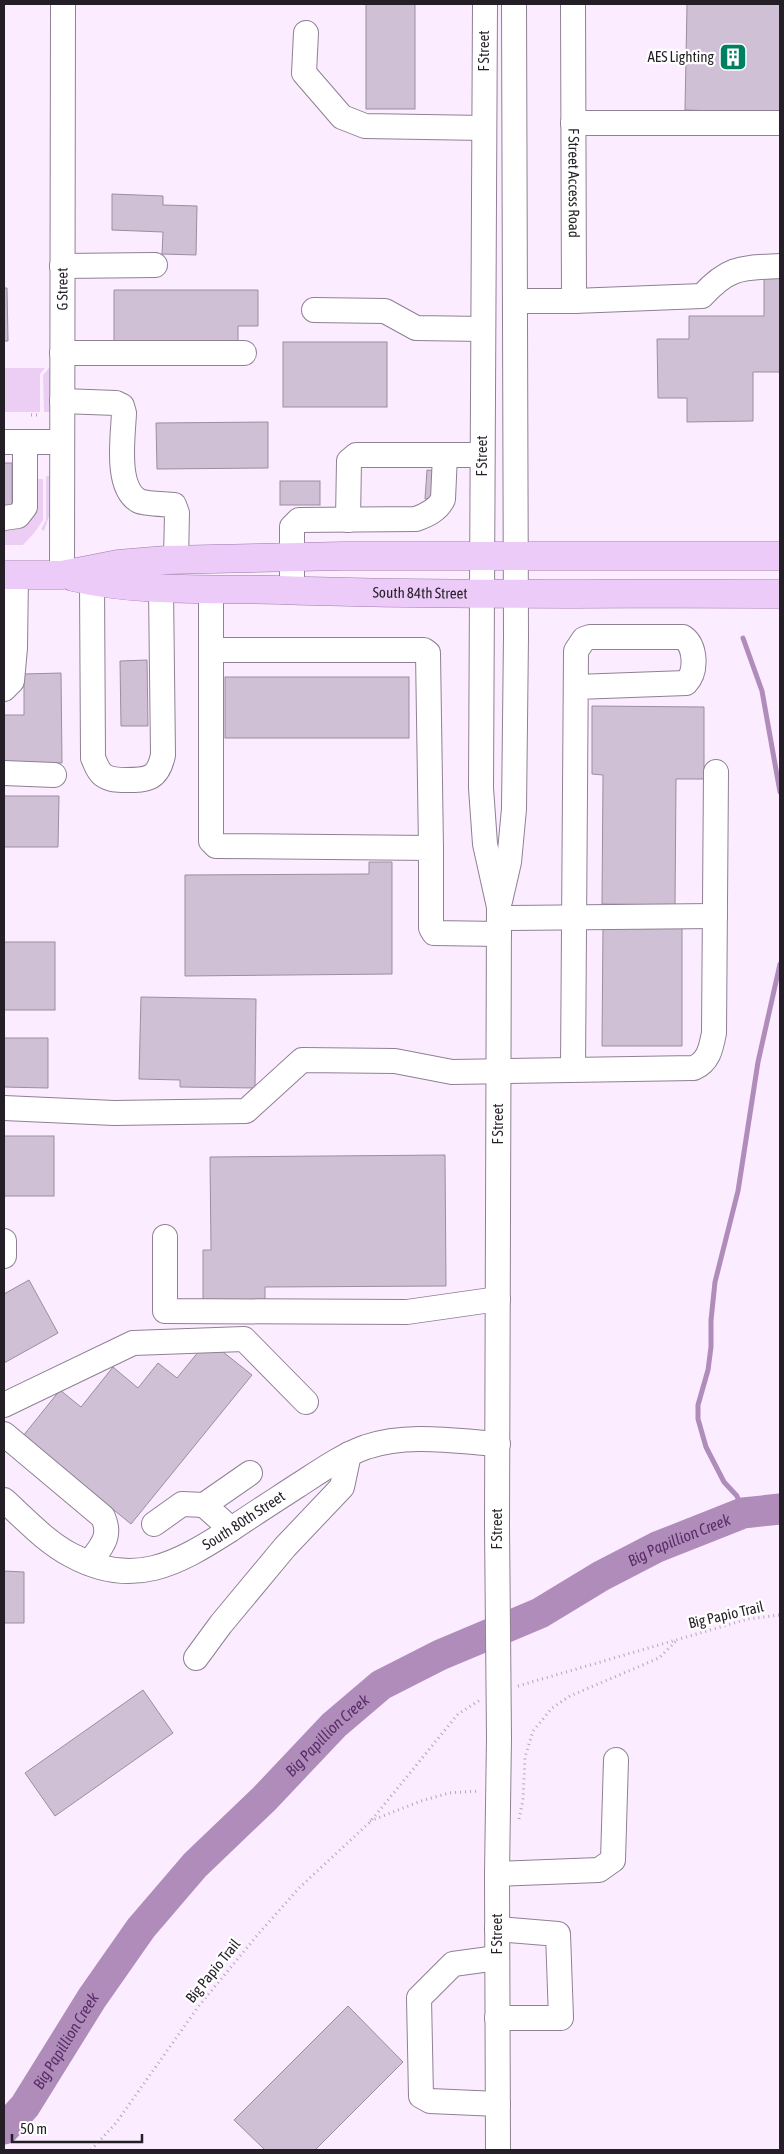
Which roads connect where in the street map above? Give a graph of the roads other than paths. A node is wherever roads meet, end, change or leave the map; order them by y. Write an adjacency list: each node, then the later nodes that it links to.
1 (63, 4): 10 (street, G Street)
2 (485, 4): 8 (street, F Street)
3 (514, 4): 12 (street, F Street)
4 (573, 4): 6 (street, F Street Access Road)
5 (306, 33): 8 (street)
6 (573, 123): 7 (street); 13 (street, F Street Access Road)
7 (780, 123)
8 (484, 128): 15 (street, F Street)
9 (155, 265): 10 (street)
10 (62, 266): 16 (street, G Street)
11 (780, 266): 13 (street)
12 (515, 301): 13 (street); 28 (street, F Street)
13 (574, 301)
14 (314, 310): 15 (street)
15 (483, 329): 22 (street, F Street)
16 (62, 353): 17 (street); 18 (street, G Street)
17 (244, 353)
18 (62, 401): 20 (street, G Street); 29 (street)
19 (14, 442): 20 (street); 23 (street)
20 (62, 442): 30 (street, G Street)
21 (445, 455): 22 (street); 24 (street); 24 (street)
22 (482, 455): 27 (street, F Street)
23 (4, 518)
24 (348, 520): 26 (street)
25 (780, 556): 28 (main road, South 84th Street)
26 (292, 557): 27 (main road, South 84th Street); 29 (main road, South 84th Street); 35 (street)
27 (482, 557): 28 (main road, South 84th Street); 36 (street, F Street)
28 (516, 557): 37 (street, F Street)
29 (176, 560): 30 (main road, South 84th Street)
30 (62, 574): 31 (main road, South 84th Street); 32 (main road, South 84th Street)
31 (10, 575): 39 (street)
32 (92, 582): 33 (main road, South 84th Street); 33 (street)
33 (161, 589): 34 (main road, South 84th Street)
34 (211, 589): 35 (main road, South 84th Street); 40 (street)
35 (292, 591): 36 (main road, South 84th Street)
36 (482, 593): 37 (main road, South 84th Street); 49 (street, F Street)
37 (516, 593): 38 (main road, South 84th Street); 49 (street, F Street)
38 (780, 594)
39 (10, 648): 42 (street)
40 (211, 650): 46 (street); 46 (street)
41 (576, 687): 41 (street); 47 (street)
42 (4, 689)
43 (716, 772): 48 (street)
44 (4, 773): 45 (street)
45 (54, 775)
46 (431, 848): 49 (street)
47 (575, 916): 48 (street); 49 (street); 50 (street)
48 (715, 916): 50 (street)
49 (498, 920): 51 (street, F Street)
50 (573, 1069): 51 (street)
51 (498, 1071): 52 (street); 56 (street, F Street)
52 (4, 1108)
53 (165, 1237): 56 (street)
54 (4, 1240): 55 (street)
55 (4, 1256)
56 (498, 1299): 60 (street, F Street)
57 (306, 1402): 58 (street)
58 (4, 1405)
59 (4, 1434): 67 (street)
60 (498, 1444): 61 (street, South 80th Street); 70 (street, F Street, bridge)
61 (349, 1454): 66 (street, South 80th Street); 68 (street)
62 (250, 1474): 64 (street)
63 (4, 1500): 67 (street, South 80th Street)
64 (204, 1506): 65 (street); 66 (street)
65 (154, 1524)
66 (231, 1529): 67 (street, South 80th Street)
67 (89, 1563)
68 (196, 1658)
69 (616, 1760): 70 (street)
70 (497, 1874): 71 (street, F Street)
71 (497, 1929): 72 (street, F Street); 73 (street)
72 (497, 1958): 73 (street, F Street); 74 (street)
73 (497, 2018): 74 (street, F Street)
74 (498, 2104): 75 (street, F Street)
75 (498, 2150)

